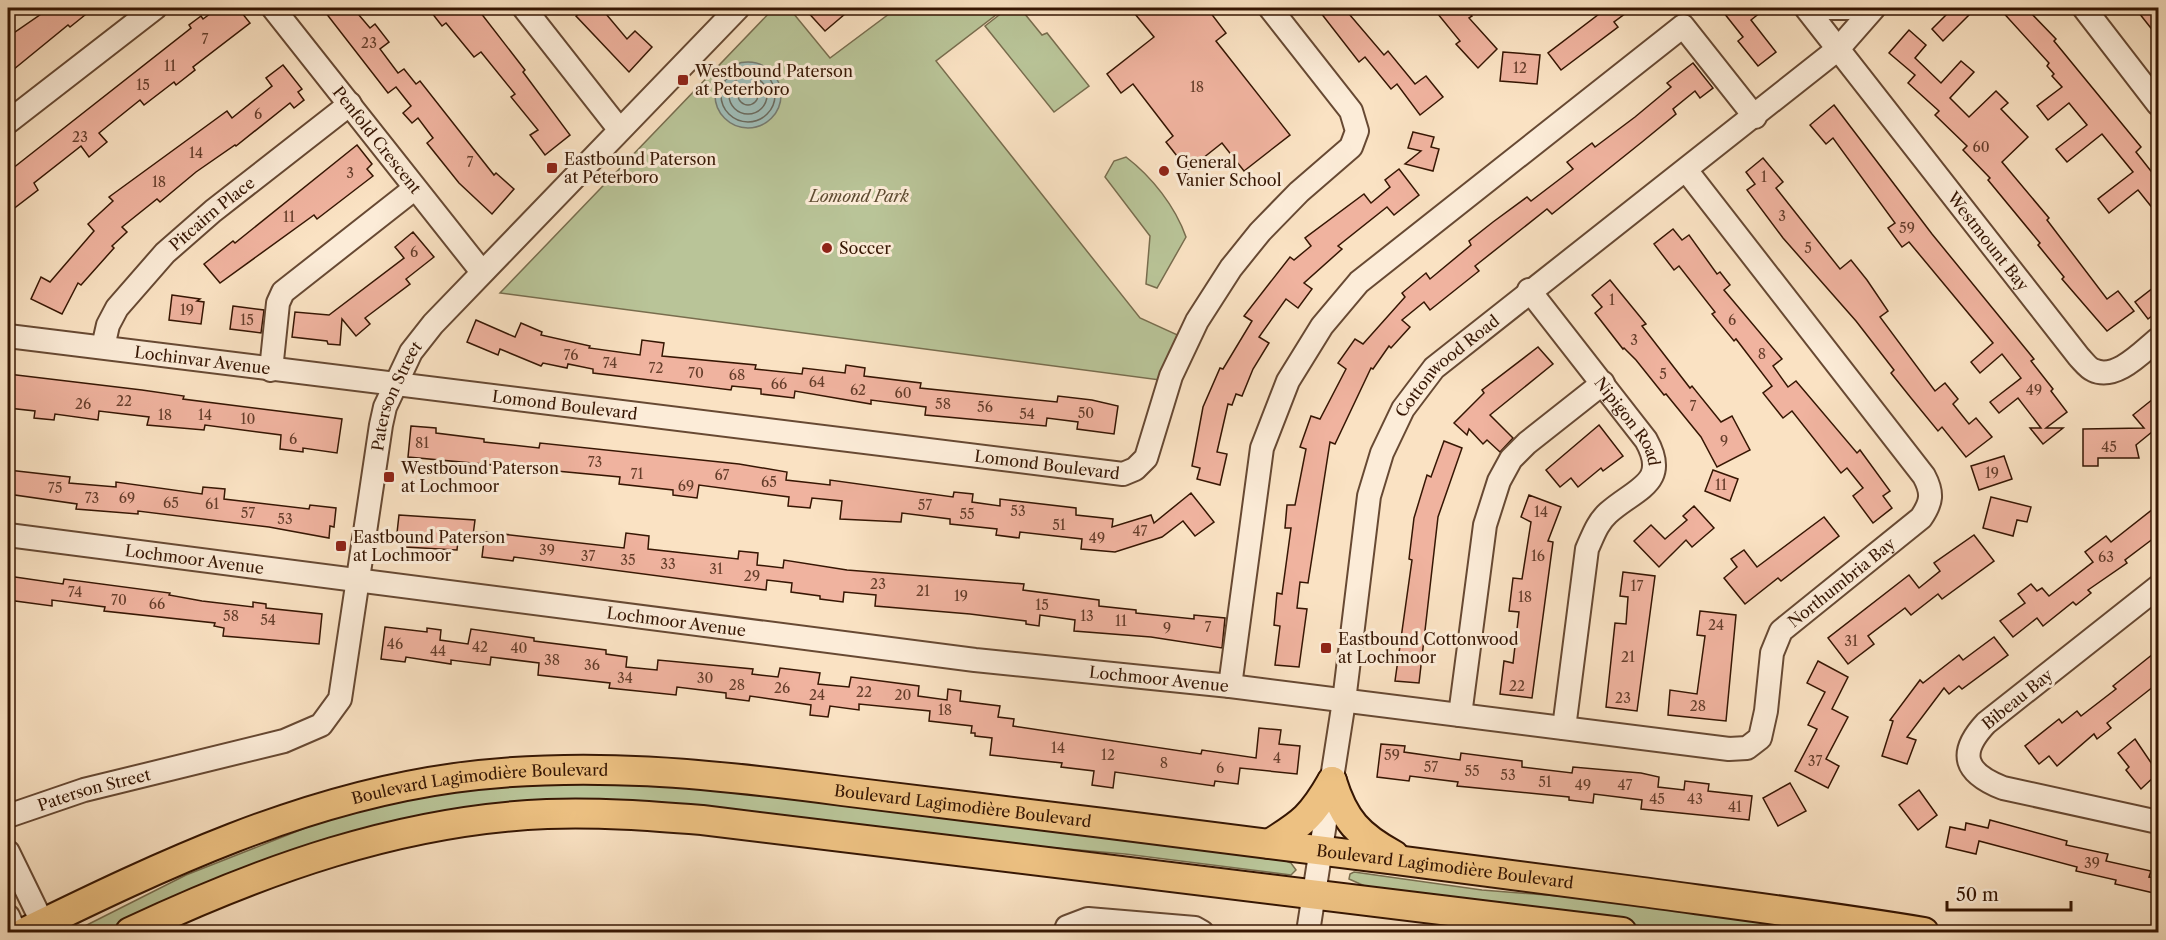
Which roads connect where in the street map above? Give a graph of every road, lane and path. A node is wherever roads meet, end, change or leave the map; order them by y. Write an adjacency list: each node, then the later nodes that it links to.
1 (154, 8): 15 (street)
2 (273, 8): 12 (street, Penfold Crescent)
3 (524, 8): 16 (street)
4 (738, 8): 16 (street, Paterson Street)
5 (1270, 8): 26 (street, Lomond Boulevard)
6 (1806, 8): 11 (street, Westmount Bay)
7 (1826, 8): 8 (street)
8 (1849, 8)
9 (1874, 8): 11 (street, Cottonwood Road)
10 (2084, 8): 13 (street)
11 (1838, 49): 14 (street, Cottonwood Road); 22 (street, Westmount Bay)
12 (350, 104): 18 (street, Penfold Crescent); 23 (street, Pitcairn Place)
13 (2158, 104)
14 (1755, 117): 17 (street, Cottonwood Road); 30 (street)
15 (8, 122)
16 (619, 129): 19 (street, Paterson Street)
17 (1686, 170): 20 (street, Cottonwood Road); 33 (street, Northumbria Bay)
18 (414, 189): 19 (street, Penfold Crescent); 24 (street)
19 (482, 272): 26 (street, Paterson Street)
20 (1529, 290): 25 (street, Nipigon Road); 31 (street, Cottonwood Road)
21 (8, 336): 23 (street, Lochinvar Avenue)
22 (2158, 339)
23 (103, 347): 24 (street, Lochinvar Avenue)
24 (271, 370): 26 (street, Lochinvar Avenue)
25 (1603, 383): 32 (street); 33 (street, Nipigon Road)
26 (397, 384): 28 (street, Paterson Street)
27 (8, 535): 28 (street, Lochmoor Avenue)
28 (360, 579): 30 (street, Lochmoor Avenue); 35 (street, Paterson Street)
29 (2158, 587): 36 (street, Bibeau Bay)
30 (1230, 686): 31 (street, Lochmoor Avenue)
31 (1344, 701): 32 (street, Northumbria Bay); 34 (street, Cottonwood Road)
32 (1460, 715): 33 (street, Northumbria Bay)
33 (1564, 728)
34 (1332, 781): 37 (main road); 38 (street, Cottonwood Road); 40 (main road)
35 (8, 816)
36 (2158, 822)
37 (1269, 844): 38 (main road, Boulevard Lagimodière Boulevard); 46 (main road, Boulevard Lagimodière Boulevard)
38 (1322, 851): 40 (main road, Boulevard Lagimodière Boulevard); 41 (street, Cottonwood Road)
39 (8, 852): 46 (street)
40 (1402, 860): 43 (main road, Boulevard Lagimodière Boulevard)
41 (1315, 896): 44 (main road); 50 (street, Cottonwood Road); 51 (main road)
42 (8, 916): 47 (street)
43 (1838, 925): 52 (main road, Boulevard Lagimodière Boulevard)
44 (143, 929)
45 (1157, 929): 48 (street); 49 (street)
46 (38, 930)
47 (15, 933)
48 (1065, 933)
49 (1202, 933)
50 (1308, 933)
51 (1622, 933)
52 (1924, 933)

